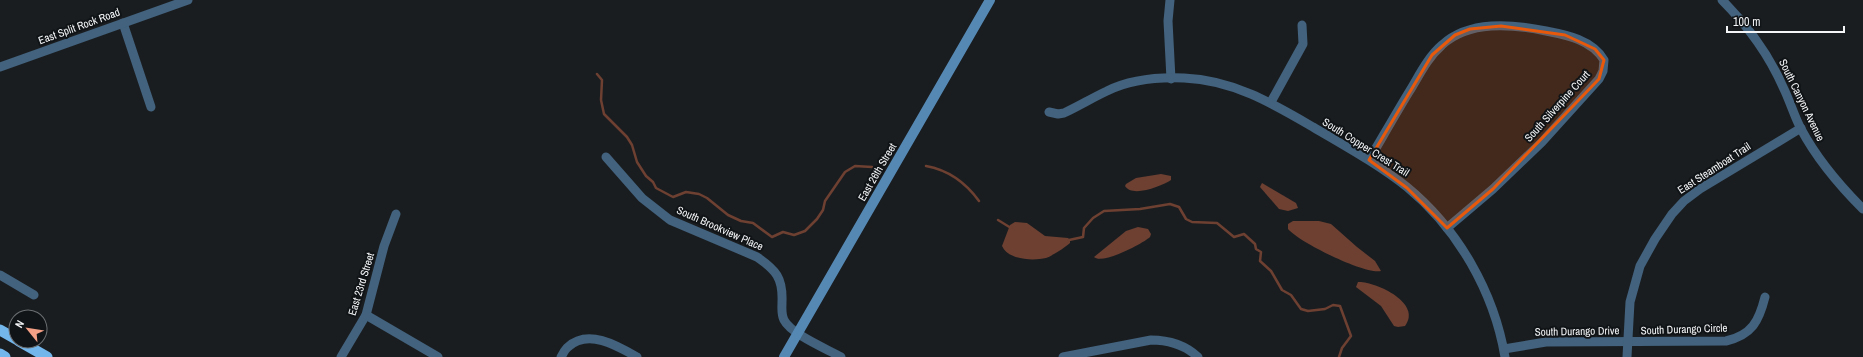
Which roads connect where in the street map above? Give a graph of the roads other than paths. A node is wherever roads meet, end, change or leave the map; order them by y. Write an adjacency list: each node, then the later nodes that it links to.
1 (188, 0): 5 (street, East Split Rock Road)
2 (990, 0): 22 (main road, East 26th Street)
3 (1170, 0): 8 (street)
4 (1722, 0): 12 (street, South Canyon Avenue)
5 (123, 23): 7 (street, East Split Rock Road); 10 (street)
6 (1302, 26): 9 (street)
7 (0, 67)
8 (1171, 78): 9 (street, South Copper Crest Trail); 11 (street, South Copper Crest Trail)
9 (1271, 102): 14 (street, South Copper Crest Trail)
10 (151, 107)
11 (1049, 112)
12 (1800, 128): 15 (street, South Canyon Avenue); 23 (street, East Steamboat Trail)
13 (606, 157): 22 (street, South Brookview Place)
14 (1369, 160): 17 (street, South Copper Crest Trail); 17 (street, South Silverpine Court)
15 (1863, 209)
16 (396, 214): 21 (street, East 23rd Street)
17 (1446, 228): 25 (street, South Copper Crest Trail)
18 (0, 275): 19 (street)
19 (34, 295)
20 (1765, 297): 23 (street, South Durango Circle)
21 (366, 315): 29 (street, East 23rd Street); 30 (street)
22 (798, 333): 33 (main road, East 26th Street); 34 (street, South Brookview Place)
23 (1627, 342): 25 (street, South Durango Drive); 37 (street, East Steamboat Trail)
24 (34, 349): 28 (highway)
25 (1504, 353)
26 (0, 354): 27 (highway)
27 (5, 357)
28 (47, 357)
29 (341, 357)
30 (438, 357)
31 (561, 357): 32 (street)
32 (637, 357)
33 (784, 357)
34 (841, 357)
35 (1063, 357): 36 (street)
36 (1198, 357)
37 (1627, 357)

